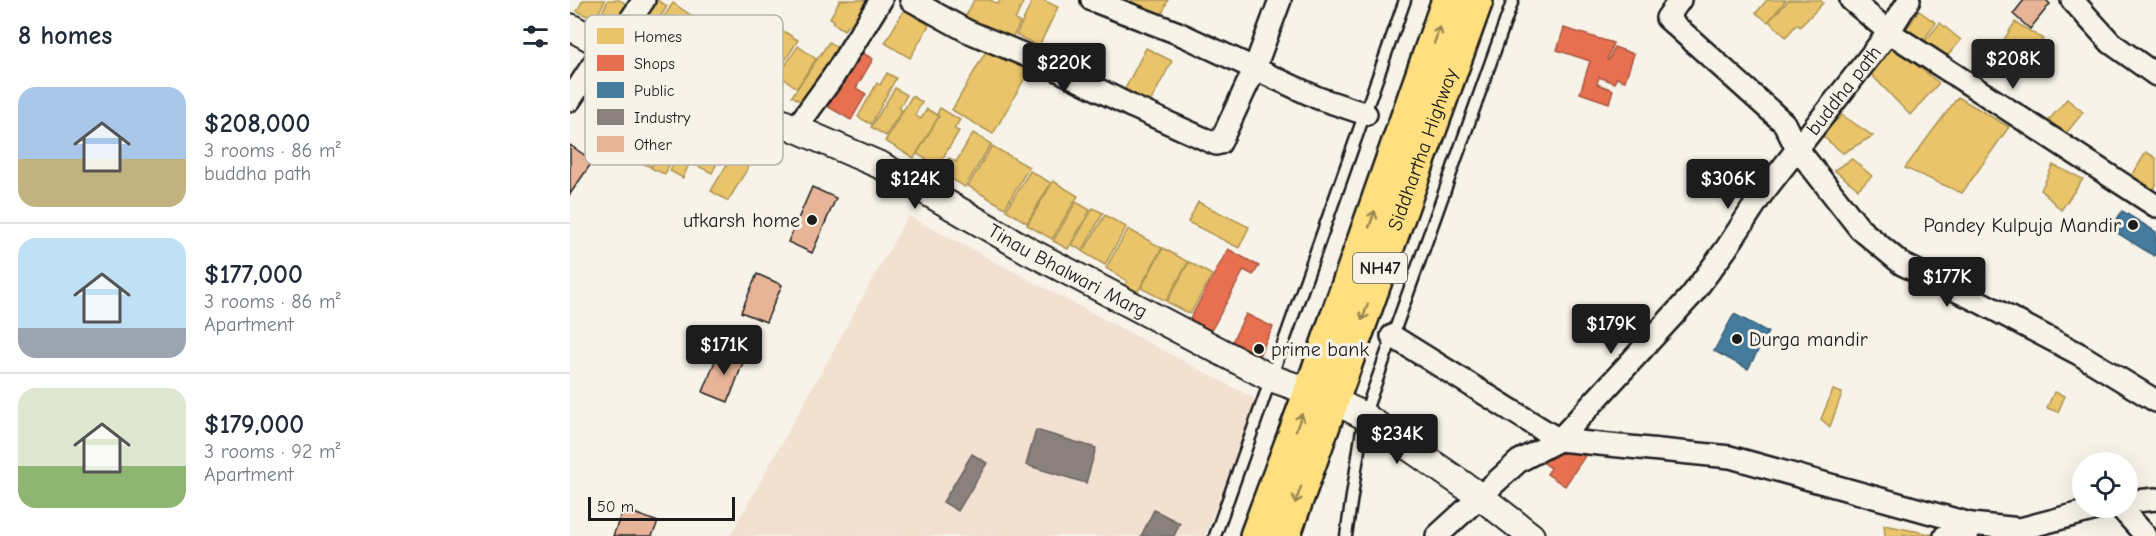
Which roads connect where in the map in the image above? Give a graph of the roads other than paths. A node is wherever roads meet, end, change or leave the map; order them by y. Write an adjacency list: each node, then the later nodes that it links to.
1 (644, 0): 14 (street)
2 (881, 0): 24 (street)
3 (911, 0): 18 (street)
4 (1092, 0): 18 (street)
5 (1280, 0): 18 (street)
6 (1405, 0): 22 (lane)
7 (1449, 0): 29 (highway, Siddhartha Highway / NH47, one-way to 7)
8 (1476, 0): 29 (highway, Siddhartha Highway / NH47, one-way to 29)
9 (1513, 0): 27 (lane)
10 (1680, 0): 25 (street)
11 (1851, 0): 16 (street)
12 (1909, 0): 16 (street, buddha path)
13 (2072, 0): 19 (street)
14 (633, 15)
15 (570, 27): 17 (street, Tinau Bhalwari Marg)
16 (1889, 32): 25 (street, buddha path); 26 (street)
17 (585, 35)
18 (1254, 70): 22 (street)
19 (2156, 75)
20 (585, 79): 21 (street)
21 (570, 100)
22 (1366, 114): 28 (lane)
23 (783, 122): 24 (street, Tinau Bhalwari Marg)
24 (796, 128): 28 (street, Tinau Bhalwari Marg)
25 (1796, 147): 30 (street); 32 (street, buddha path)
26 (2156, 206)
27 (1392, 336): 31 (lane); 32 (street)
28 (1271, 378): 29 (street, Tinau Bhalwari Marg); 39 (lane)
29 (1322, 396): 31 (street, Tinau Bhalwari Marg); 40 (highway, Siddhartha Highway / NH47, one-way to 29); 41 (highway, Siddhartha Highway / NH47, one-way to 41)
30 (2156, 401)
31 (1364, 416): 33 (street, Tinau Bhalwari Marg); 42 (lane)
32 (1559, 440): 33 (street); 38 (street)
33 (1481, 497): 43 (street); 44 (street, Tinau Bhalwari Marg)
34 (2156, 499): 35 (street)
35 (2138, 501)
36 (2072, 515): 38 (street)
37 (2130, 518): 46 (street)
38 (1969, 530): 45 (street)
39 (1215, 536)
40 (1257, 536)
41 (1282, 536)
42 (1346, 536)
43 (1437, 536)
44 (1531, 536)
45 (1945, 536)
46 (2146, 536)

